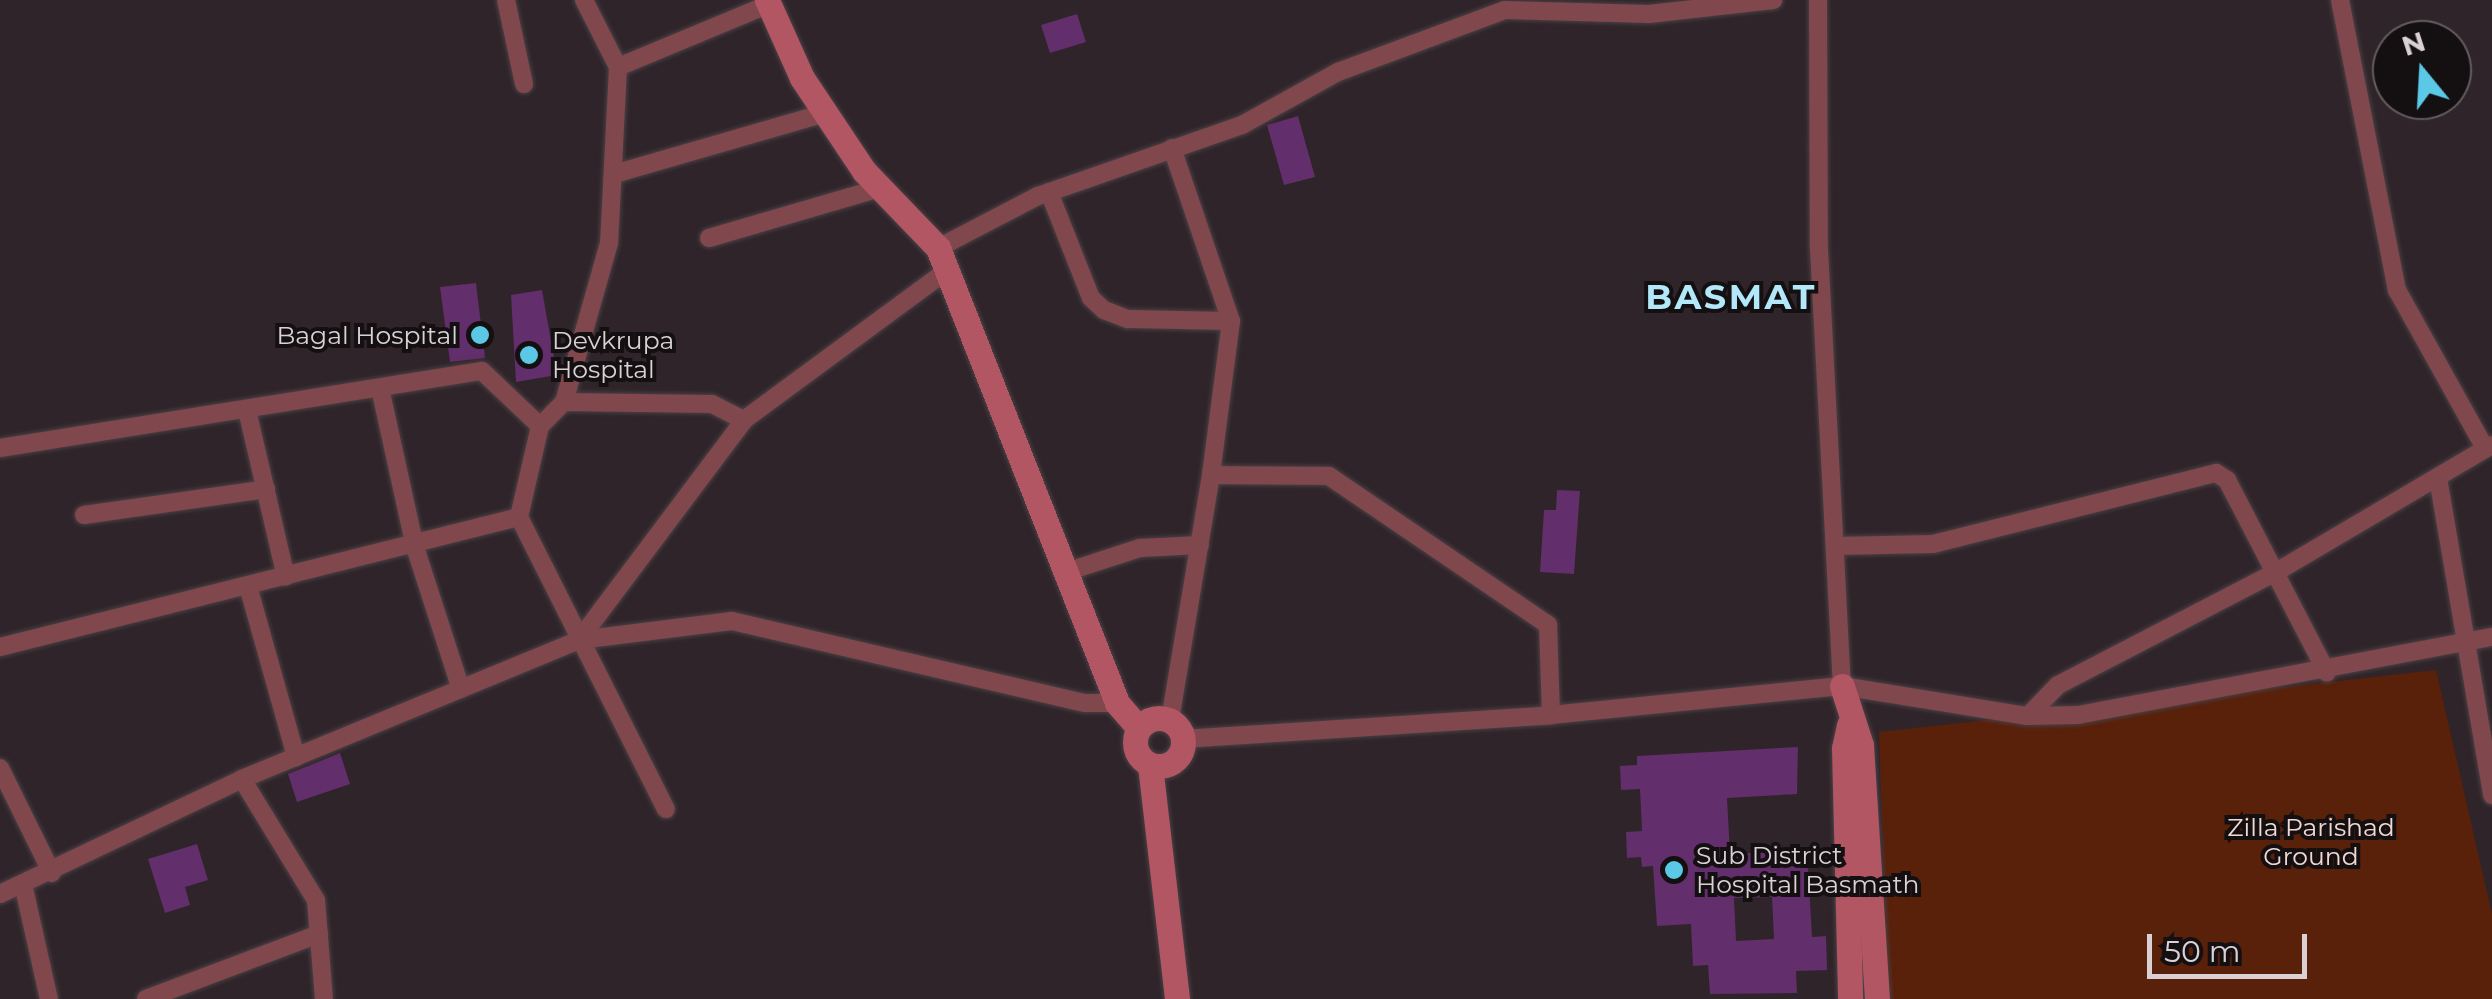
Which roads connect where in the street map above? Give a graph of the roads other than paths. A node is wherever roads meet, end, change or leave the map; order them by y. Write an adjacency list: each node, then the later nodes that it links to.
1 (506, 0): 8 (street)
2 (584, 0): 7 (street)
3 (1773, 0): 10 (street)
4 (1818, 0): 30 (street)
5 (2340, 0): 22 (street)
6 (768, 2): 7 (street); 9 (main road)
7 (618, 67): 11 (street)
8 (524, 84)
9 (826, 113): 11 (street); 12 (main road)
10 (1172, 148): 13 (street); 16 (street)
11 (614, 174): 18 (street)
12 (880, 188): 14 (street); 15 (main road)
13 (1048, 192): 15 (street); 16 (street)
14 (709, 238)
15 (942, 260): 20 (street); 33 (main road)
16 (1232, 321): 24 (street)
17 (380, 388): 19 (street); 21 (street); 31 (street)
18 (564, 402): 20 (street); 21 (street)
19 (247, 410): 23 (street); 26 (street)
20 (744, 420): 37 (street)
21 (540, 426): 28 (street)
22 (2488, 447): 25 (street)
23 (0, 448)
24 (1211, 476): 29 (street); 44 (street)
25 (2438, 478): 32 (street); 38 (street)
26 (266, 489): 27 (street); 34 (street)
27 (84, 515)
28 (519, 516): 31 (street); 37 (street)
29 (1200, 544): 33 (street); 48 (street)
30 (1834, 546): 32 (street); 41 (street)
31 (415, 547): 34 (street); 42 (street)
32 (2278, 571): 40 (street); 45 (street)
33 (1066, 572): 43 (main road)
34 (286, 577): 35 (street)
35 (248, 586): 39 (street); 49 (street)
36 (2492, 638): 38 (street)
37 (579, 640): 42 (street); 43 (street); 54 (street)
38 (2461, 642): 40 (street); 53 (street)
39 (0, 647)
40 (2327, 673): 45 (street)
41 (1842, 686): 44 (street); 45 (street); 46 (main road)
42 (461, 688): 49 (street)
43 (1118, 704): 47 (main road)
44 (1552, 715): 48 (street)
45 (2028, 716)
46 (1849, 724): 63 (main road); 64 (main road)
47 (1139, 728): 48 (main road); 50 (main road)
48 (1177, 730): 50 (main road)
49 (296, 757): 52 (street)
50 (1150, 765): 62 (main road)
51 (0, 768): 55 (street)
52 (242, 779): 55 (street); 58 (street)
53 (2492, 796)
54 (666, 809)
55 (52, 873): 56 (street)
56 (23, 884): 57 (street); 59 (street)
57 (0, 894)
58 (319, 934): 60 (street); 61 (street)
59 (49, 999)
60 (146, 999)
61 (324, 999)
62 (1177, 999)
63 (1850, 999)
64 (1877, 999)

